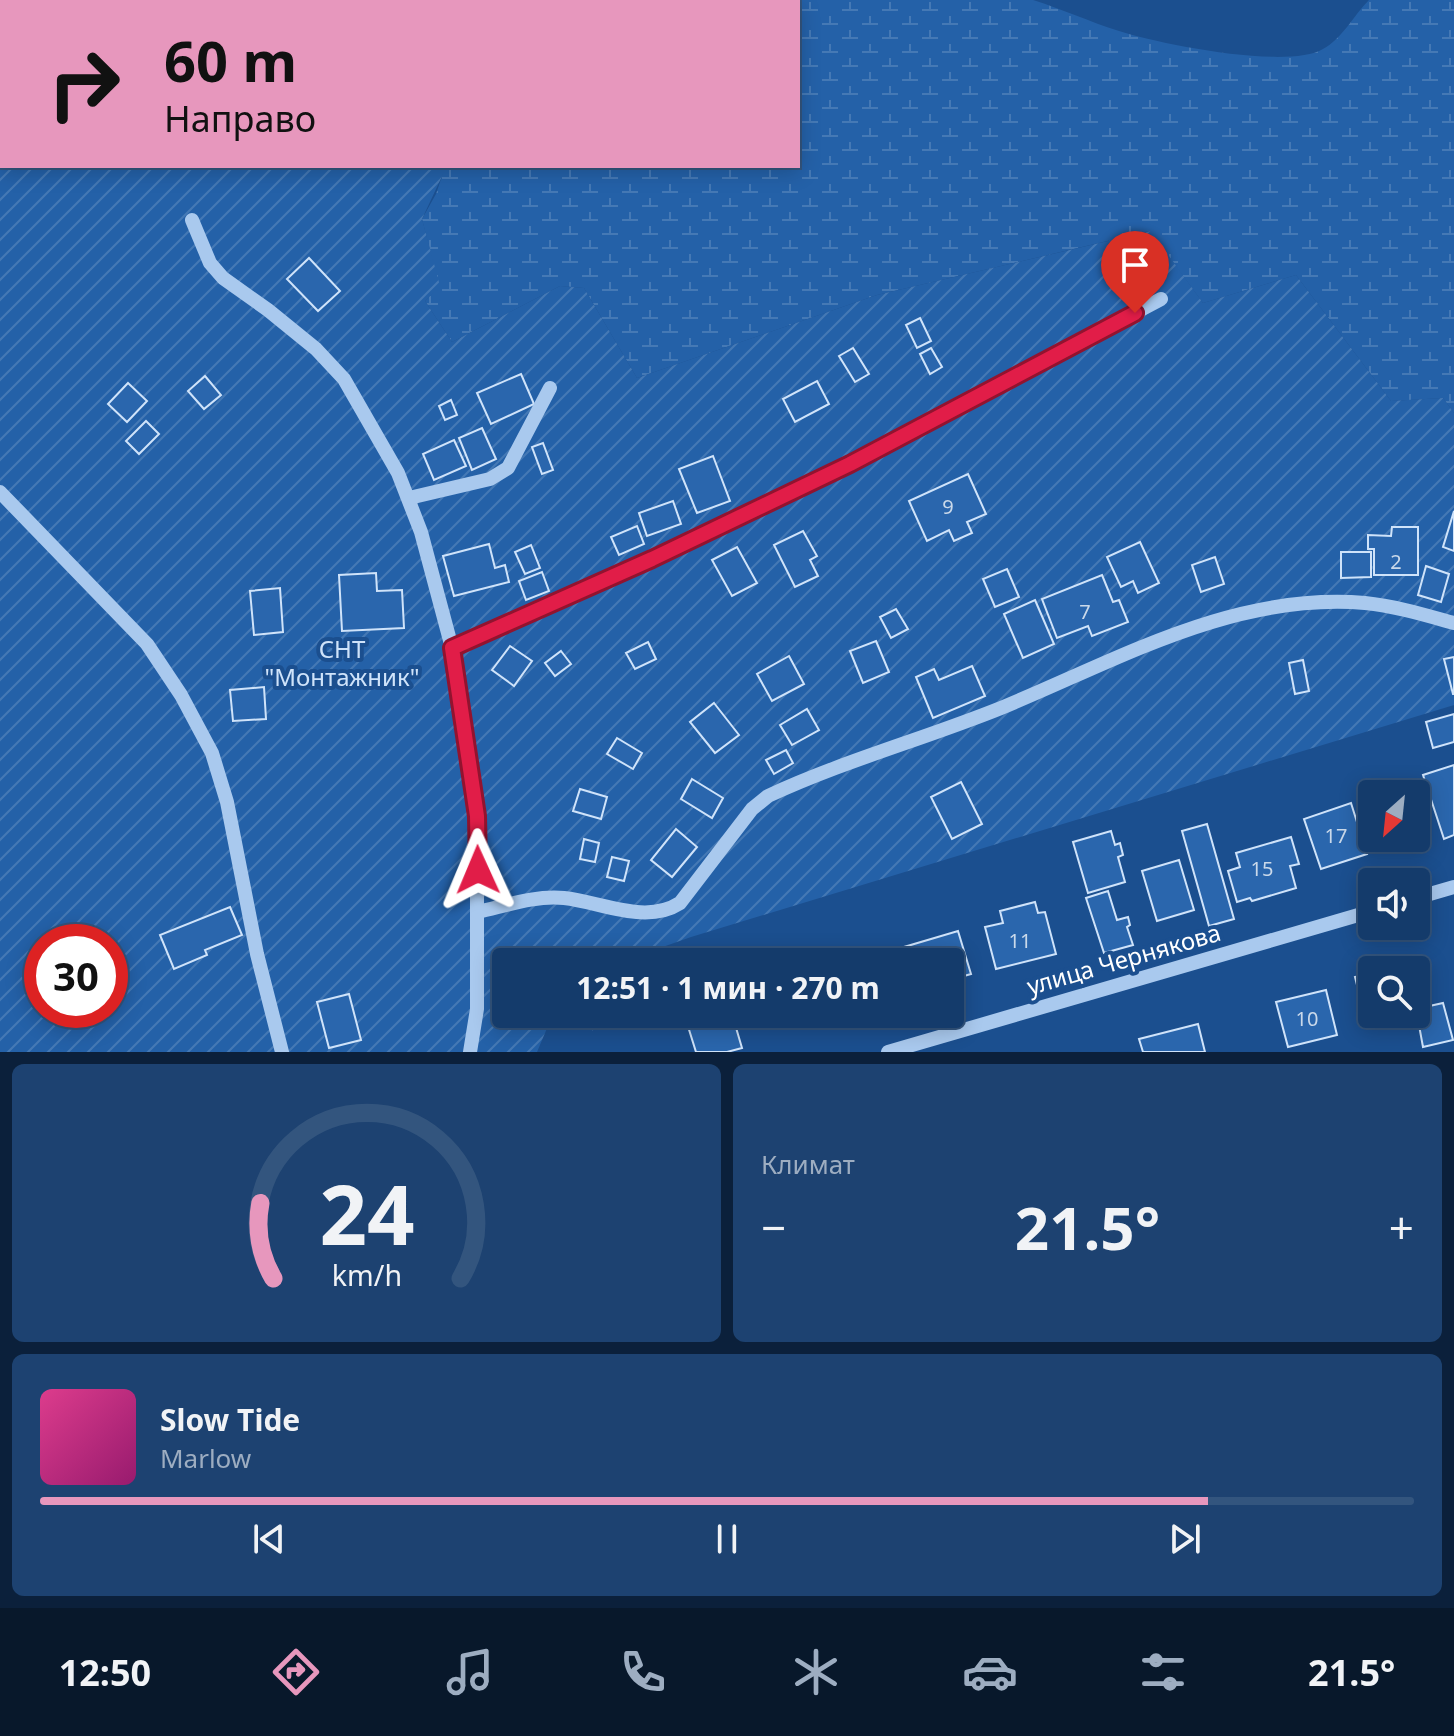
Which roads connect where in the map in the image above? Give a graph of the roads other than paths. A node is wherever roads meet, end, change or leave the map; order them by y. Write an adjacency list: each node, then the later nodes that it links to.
1 (192, 220): 5 (street)
2 (1161, 299): 7 (street)
3 (550, 388): 5 (street)
4 (0, 492): 12 (street)
5 (409, 498): 7 (street)
6 (1454, 623): 10 (street)
7 (452, 648): 10 (street)
8 (1454, 887): 9 (street)
9 (1430, 894)
10 (477, 912): 13 (street)
11 (1358, 915): 14 (street, улица Чернякова)
12 (282, 1052)
13 (470, 1052)
14 (888, 1052)

